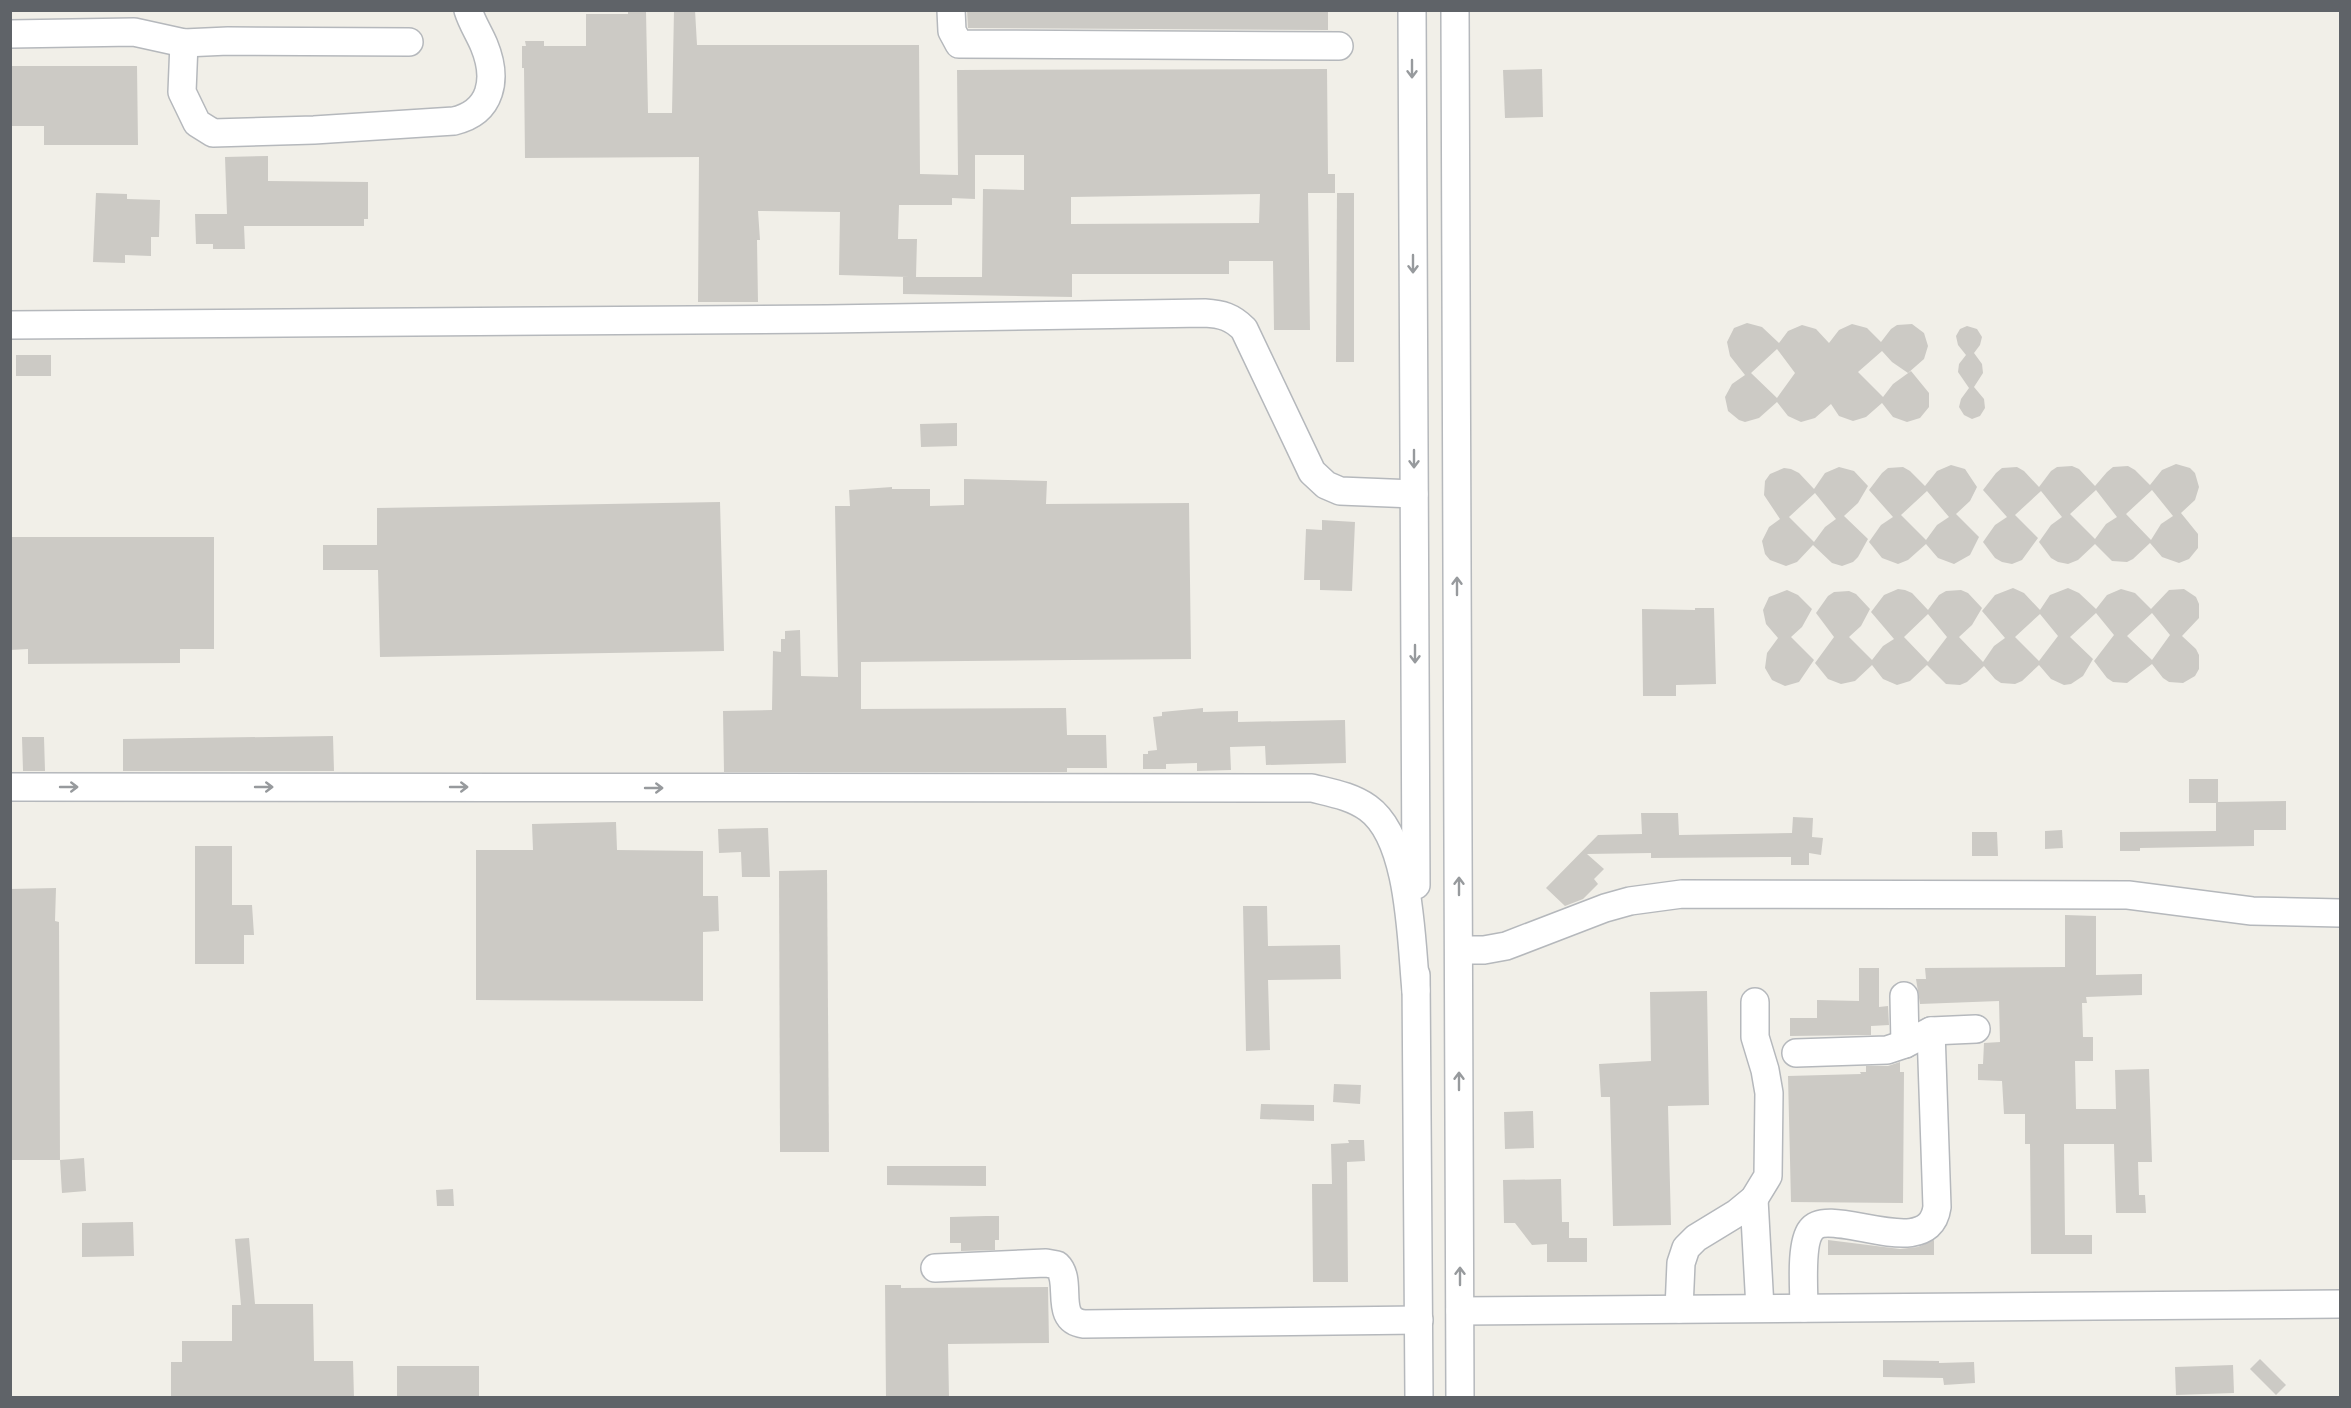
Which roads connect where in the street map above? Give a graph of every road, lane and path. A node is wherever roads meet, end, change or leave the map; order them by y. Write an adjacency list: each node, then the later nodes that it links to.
1 (468, 10): 8 (street)
2 (951, 10): 9 (street)
3 (1412, 10): 11 (street, one-way to 11)
4 (1455, 10): 14 (street, one-way to 4)
5 (135, 21): 6 (street); 8 (street)
6 (10, 34)
7 (409, 42): 8 (street)
8 (184, 43)
9 (1339, 46)
10 (10, 325): 11 (street)
11 (1414, 494): 15 (street, one-way to 15)
12 (10, 787): 15 (street, one-way to 15)
13 (2340, 913): 14 (street)
14 (1459, 950): 28 (street, one-way to 14)
15 (1416, 991): 29 (street)
16 (1904, 996): 20 (street)
17 (1755, 1002): 22 (street)
18 (1976, 1029): 19 (street)
19 (1931, 1031): 20 (street); 26 (street)
20 (1905, 1044): 21 (street)
21 (1796, 1053)
22 (1754, 1199): 25 (street); 27 (street)
23 (935, 1268): 29 (street)
24 (2340, 1304): 26 (street)
25 (1760, 1308): 26 (street); 27 (street)
26 (1804, 1308)
27 (1679, 1309): 28 (street)
28 (1460, 1311): 31 (street)
29 (1419, 1320): 30 (street)
30 (1419, 1398)
31 (1460, 1398)

